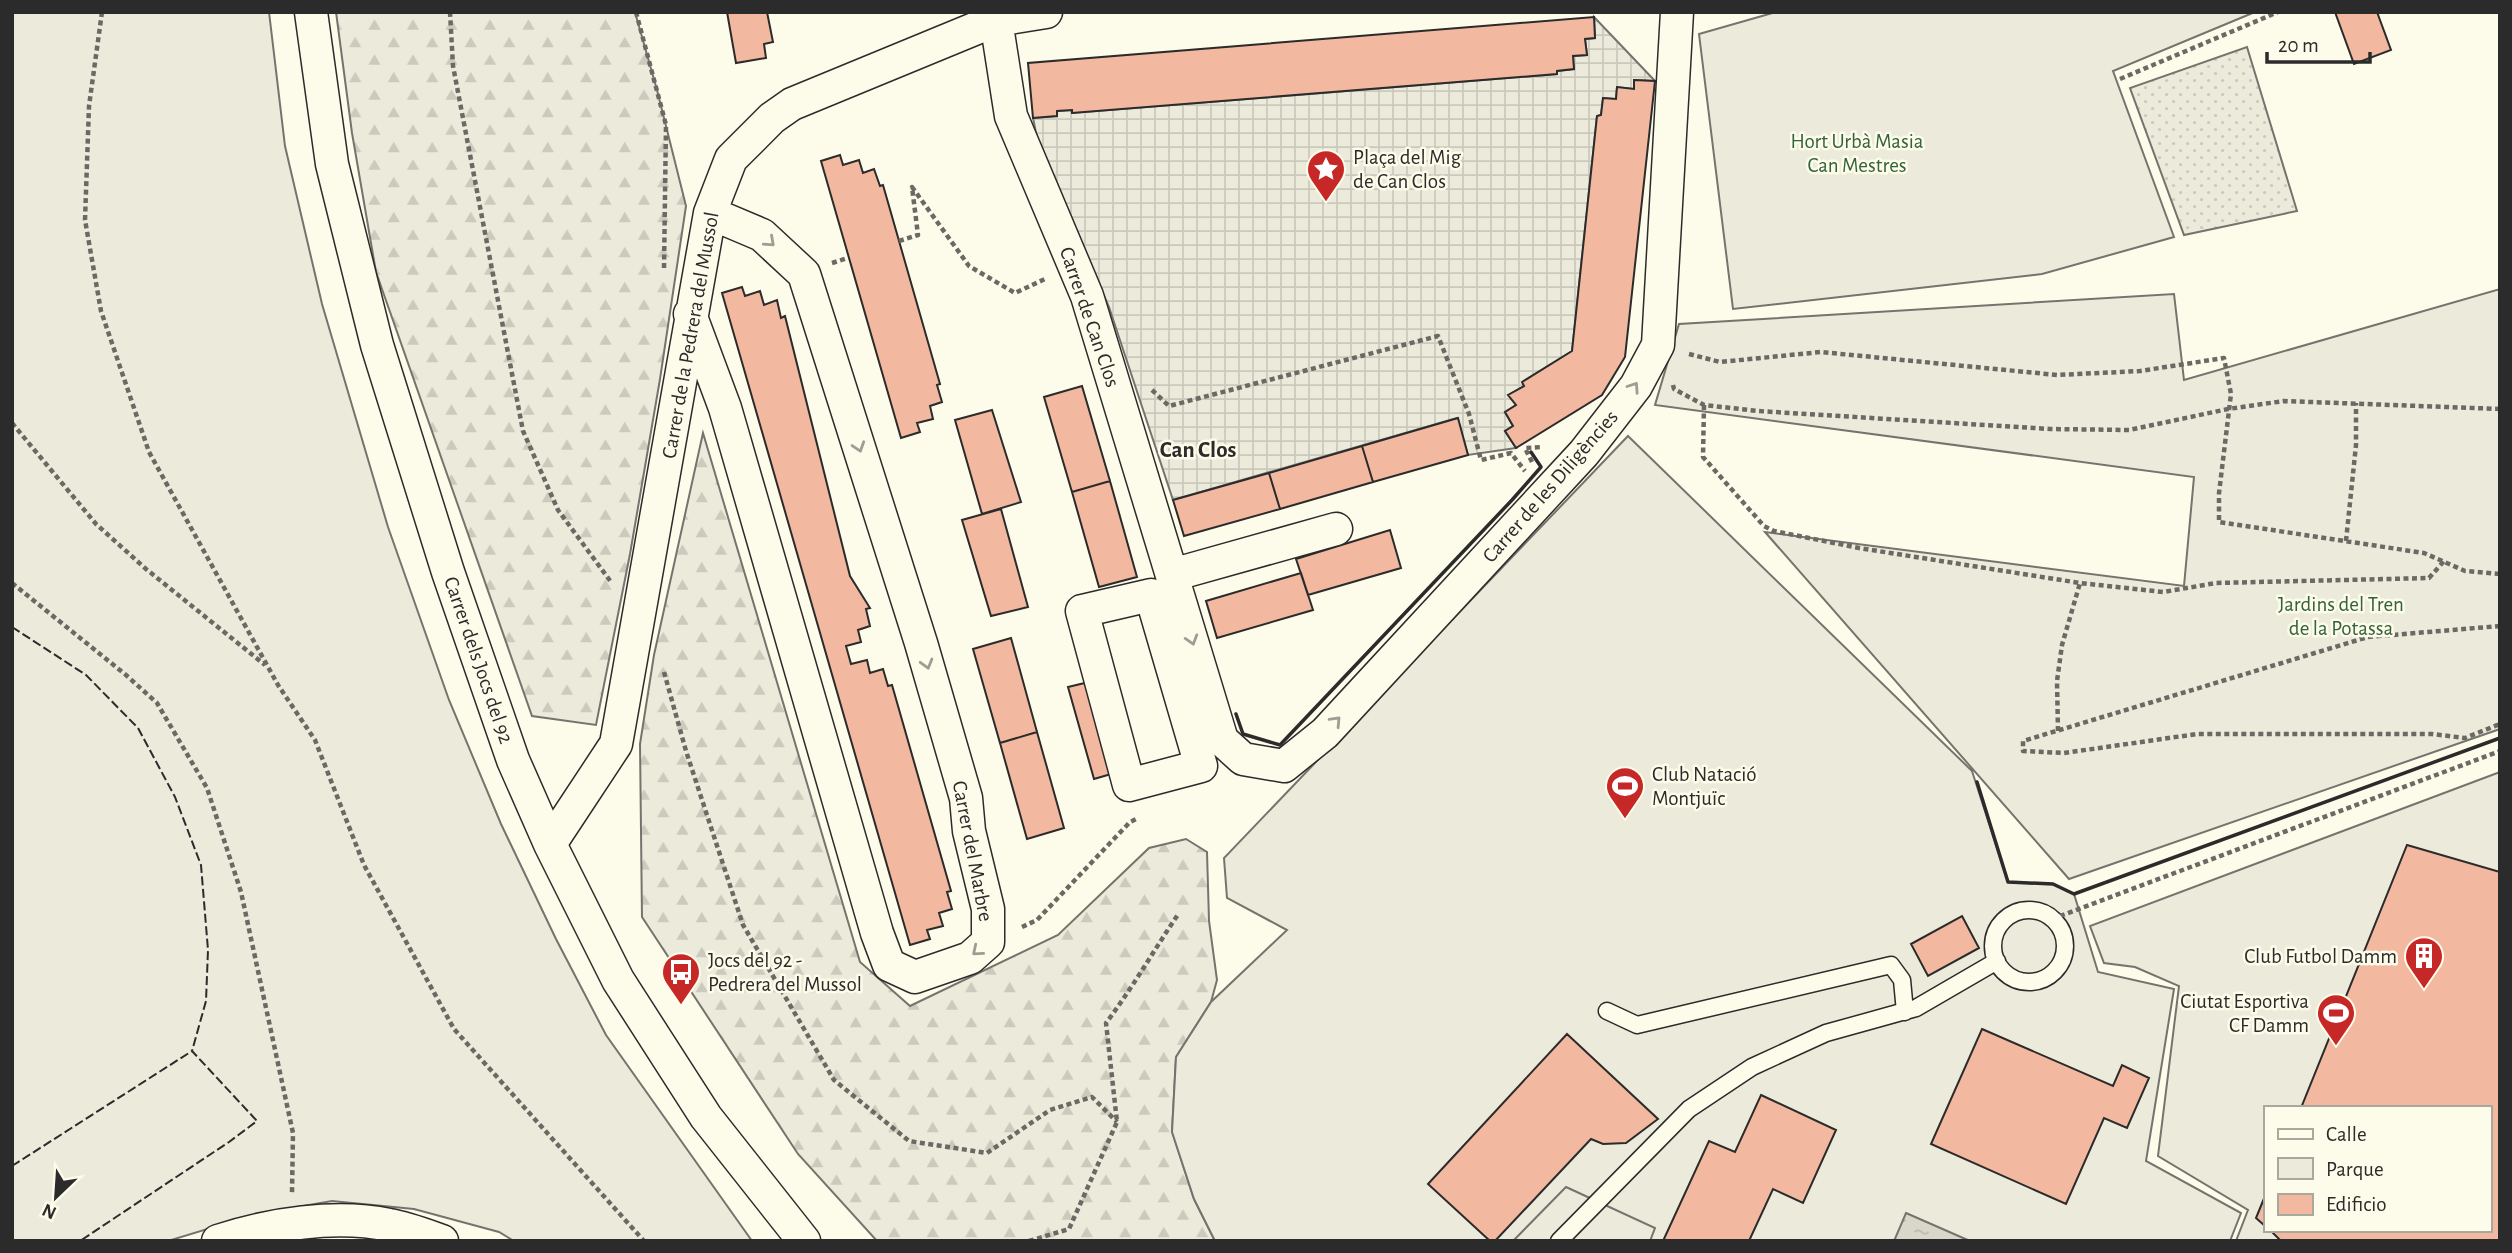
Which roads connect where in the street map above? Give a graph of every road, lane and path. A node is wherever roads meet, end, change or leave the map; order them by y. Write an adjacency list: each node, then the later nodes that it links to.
1 (102, 12): 34 (path)
2 (312, 12): 42 (street, Carrer dels Jocs del 92)
3 (450, 12): 30 (path)
4 (636, 12): 14 (path)
5 (1046, 12): 8 (street, Carrer de la Pedrera del Mussol)
6 (1677, 12): 17 (street, Carrer de les Diligències)
7 (2278, 12): 9 (path)
8 (996, 20): 10 (street, Carrer de la Pedrera del Mussol); 29 (street, Carrer de Can Clos)
9 (2120, 79)
10 (710, 213): 16 (street, Carrer de la Pedrera del Mussol); 45 (street, Carrer del Marbre, one-way to 45)
11 (900, 241): 15 (path)
12 (848, 258): 13 (path)
13 (831, 263)
14 (664, 273)
15 (1048, 278)
16 (690, 314): 42 (street, Carrer de la Pedrera del Mussol); 45 (street, Carrer del Marbre, one-way to 16)
17 (1658, 345): 20 (path); 21 (path); 39 (street, Carrer de les Diligències, one-way to 17)
18 (1144, 383): 24 (path)
19 (2356, 403): 21 (path); 22 (path); 26 (path)
20 (1704, 405): 21 (path); 32 (path)
21 (2228, 409): 26 (path)
22 (2500, 409)
23 (12, 423): 34 (path)
24 (1541, 447)
25 (1336, 529): 29 (street)
26 (2346, 541): 27 (path)
27 (2444, 561): 28 (path); 32 (path)
28 (2500, 574)
29 (1172, 575): 39 (street, Carrer de Can Clos, one-way to 39)
30 (608, 578)
31 (12, 583): 50 (path)
32 (2080, 583): 37 (path)
33 (2500, 626): 37 (path)
34 (268, 668): 53 (path)
35 (663, 668): 49 (path)
36 (2500, 724): 37 (path)
37 (2058, 731)
38 (2500, 751): 44 (path)
39 (1284, 765)
40 (1201, 766): 40 (street)
41 (1141, 816): 45 (path)
42 (550, 844): 54 (street, Carrer dels Jocs del 92)
43 (1179, 913): 49 (path)
44 (2052, 919): 46 (lane); 46 (lane)
45 (988, 942)
46 (1997, 961): 48 (lane)
47 (1607, 1011): 48 (lane)
48 (1905, 1012): 56 (lane)
49 (1117, 1122): 55 (path)
50 (292, 1198)
51 (218, 1241): 52 (street)
52 (442, 1241)
53 (644, 1241)
54 (804, 1241)
55 (1030, 1241)
56 (1559, 1241)

